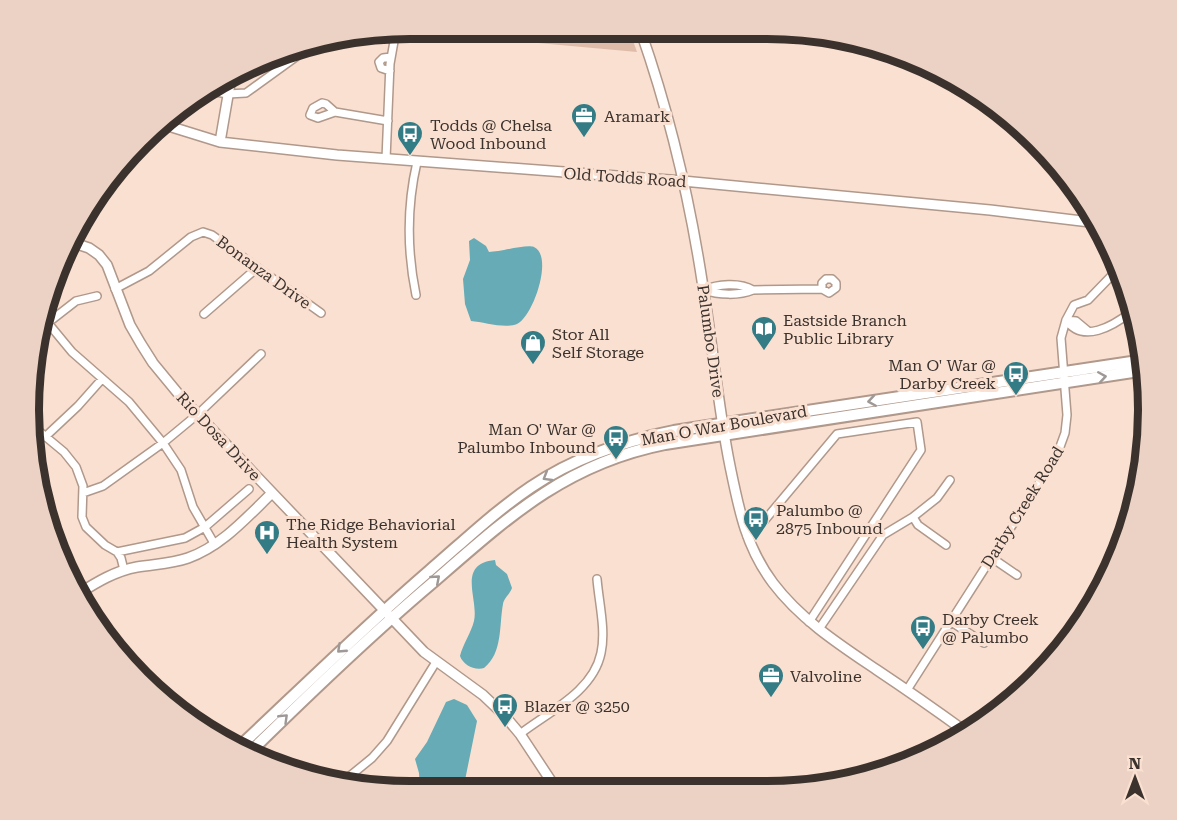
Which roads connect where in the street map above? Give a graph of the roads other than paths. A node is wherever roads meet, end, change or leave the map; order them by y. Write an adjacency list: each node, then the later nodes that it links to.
1 (643, 39): 16 (street, Palumbo Drive)
2 (394, 40): 3 (street)
3 (391, 57): 6 (street); 6 (street)
4 (292, 59): 5 (street)
5 (286, 63): 9 (street)
6 (390, 71): 11 (street)
7 (230, 86): 9 (street)
8 (219, 92): 9 (street)
9 (228, 94): 13 (street)
10 (335, 112): 11 (street)
11 (388, 121): 14 (street)
12 (171, 127): 13 (street, Old Todds Road)
13 (220, 142): 14 (street, Old Todds Road)
14 (386, 159): 15 (street, Old Todds Road)
15 (417, 162): 16 (street, Old Todds Road); 24 (street)
16 (683, 182): 17 (street, Old Todds Road); 23 (street, Palumbo Drive)
17 (1086, 222)
18 (78, 244): 21 (street, Rio Dosa Drive)
19 (257, 268): 21 (street, Bonanza Drive); 26 (street); 27 (street, Bonanza Drive)
20 (1112, 275): 29 (street, Darby Creek Road)
21 (115, 289): 37 (street, Rio Dosa Drive)
22 (822, 289): 23 (street)
23 (704, 290): 38 (street, Palumbo Drive)
24 (416, 295)
25 (97, 296): 30 (street)
26 (204, 314)
27 (321, 314)
28 (1126, 318): 29 (street)
29 (1066, 320): 35 (street, Darby Creek Road)
30 (50, 321)
31 (49, 325): 36 (street)
32 (261, 354): 37 (street)
33 (1135, 362): 35 (main road, Man O War Boulevard)
34 (1136, 371): 35 (main road, Man O War Boulevard, one-way to 34)
35 (1064, 377): 38 (main road, Man O War Boulevard); 52 (street, Darby Creek Road)
36 (102, 379): 40 (street); 41 (street)
37 (198, 414): 41 (street); 45 (street, Rio Dosa Drive)
38 (723, 429): 48 (street, Palumbo Drive); 57 (main road, Man O War Boulevard)
39 (40, 432): 40 (street)
40 (45, 437): 44 (street)
41 (163, 443): 44 (street); 47 (street)
42 (951, 480): 46 (street)
43 (249, 489): 47 (street)
44 (83, 493): 51 (street)
45 (272, 493): 50 (street); 57 (street, Rio Dosa Drive)
46 (913, 517): 49 (street); 60 (street)
47 (205, 527): 50 (street); 51 (street)
48 (747, 536): 58 (street, Palumbo Drive); 58 (street)
49 (946, 544)
50 (215, 545): 53 (street)
51 (117, 552): 53 (street)
52 (992, 558): 54 (street); 59 (street, Darby Creek Road)
53 (124, 570): 56 (street)
54 (1017, 575)
55 (597, 579): 65 (street)
56 (86, 589)
57 (388, 614): 62 (street, Rio Dosa Drive); 66 (main road, Man O War Boulevard, one-way to 66); 67 (main road, Man O War Boulevard, one-way to 57)
58 (809, 621): 60 (street, Palumbo Drive)
59 (951, 621): 61 (street); 63 (street, Darby Creek Road)
60 (819, 629): 63 (street, Palumbo Drive)
61 (984, 643)
62 (436, 662): 65 (street, Rio Dosa Drive); 68 (street)
63 (907, 690): 64 (street, Palumbo Drive)
64 (959, 727)
65 (520, 734): 69 (street, Rio Dosa Drive)
66 (244, 742)
67 (255, 747)
68 (350, 776)
69 (551, 781)

